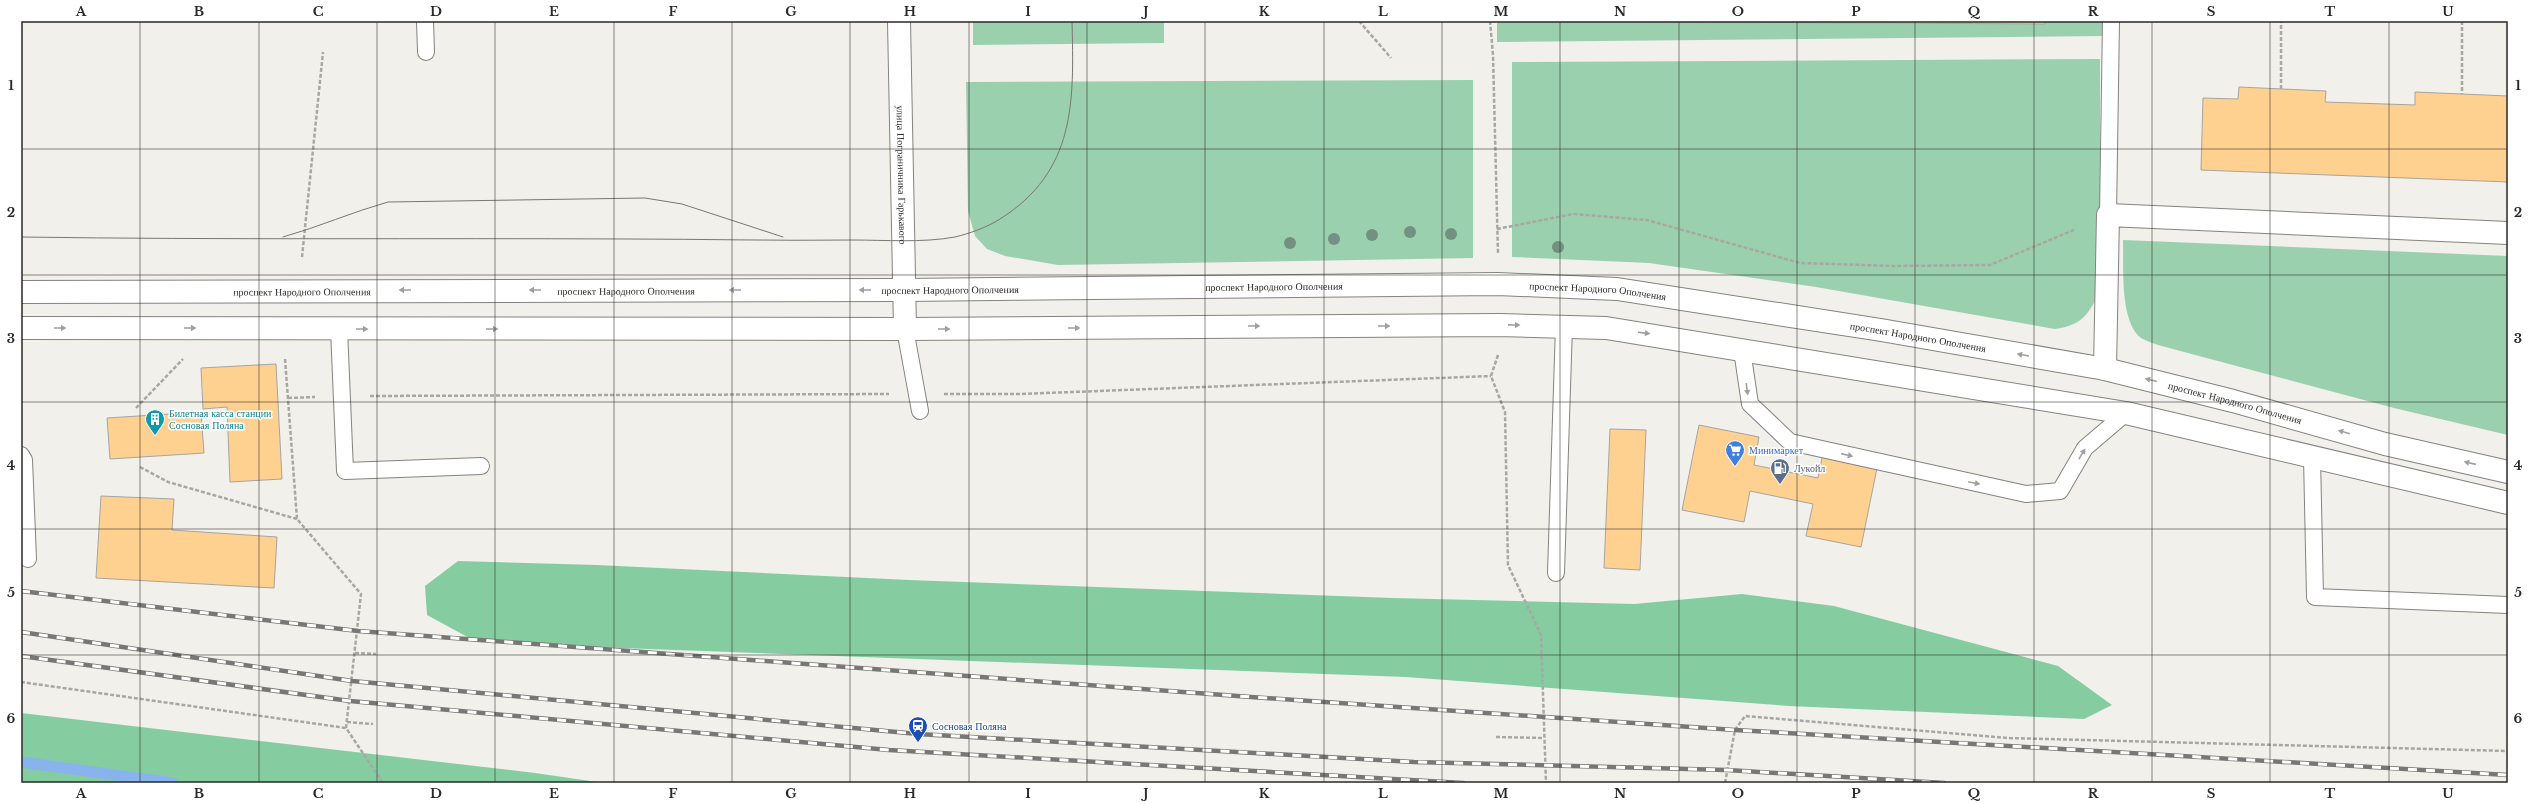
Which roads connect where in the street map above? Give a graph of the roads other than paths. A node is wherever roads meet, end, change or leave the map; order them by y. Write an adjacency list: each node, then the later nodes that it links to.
1 (425, 21): 4 (lane)
2 (900, 21): 7 (street, улица Пограничника Гарькавого)
3 (2111, 21): 5 (lane)
4 (426, 52)
5 (2108, 215): 6 (street); 14 (street)
6 (2508, 233)
7 (904, 290): 8 (street, проспект Народного Ополчения, one-way to 8); 12 (street, улица Пограничника Гарькавого); 14 (street, проспект Народного Ополчения, one-way to 7)
8 (21, 292)
9 (1564, 326): 12 (street, one-way to 9); 13 (street, one-way to 13); 23 (lane)
10 (21, 328): 11 (street, one-way to 11)
11 (339, 329): 12 (street, one-way to 12); 19 (lane)
12 (905, 329): 15 (lane)
13 (1742, 350): 16 (street); 16 (lane, one-way to 16)
14 (2105, 369): 20 (street, проспект Народного Ополчения, one-way to 14)
15 (920, 410)
16 (2126, 412): 18 (street)
17 (21, 455): 22 (lane)
18 (2312, 457): 21 (street); 24 (lane)
19 (481, 466)
20 (2508, 472)
21 (2508, 503)
22 (28, 559)
23 (1556, 573)
24 (2508, 605)

